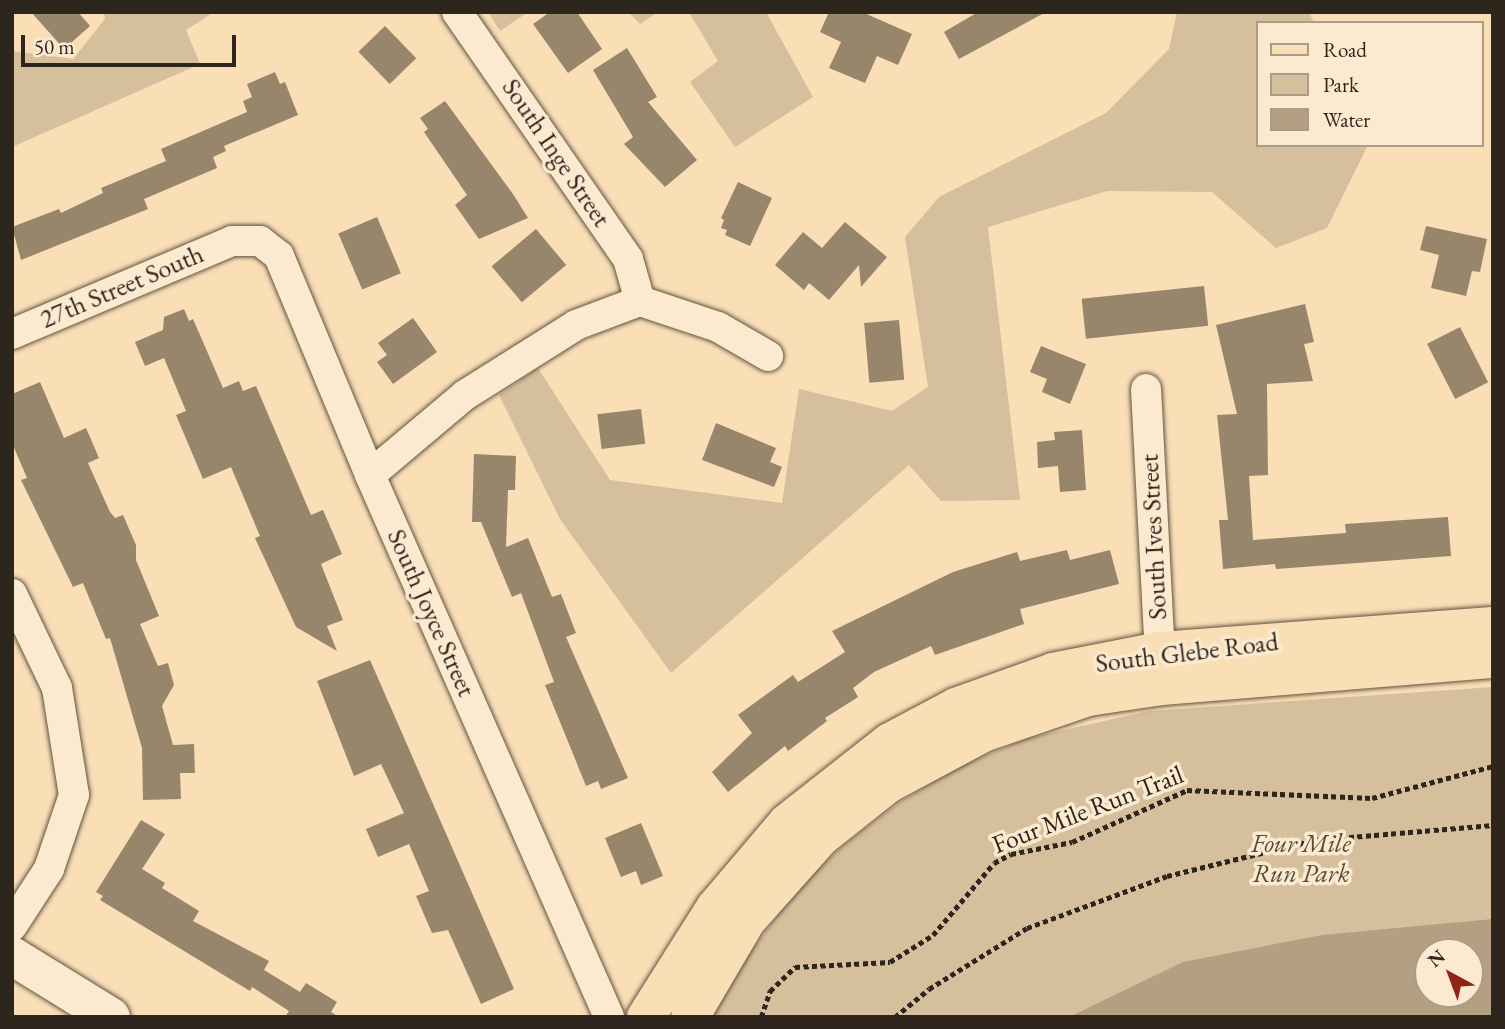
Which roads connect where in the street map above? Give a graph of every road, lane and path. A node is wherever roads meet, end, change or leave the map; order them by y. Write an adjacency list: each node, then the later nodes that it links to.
1 (457, 12): 3 (street, South Inge Street)
2 (232, 241): 4 (street, 27th Street South); 7 (street, South Joyce Street)
3 (640, 301): 5 (street); 7 (street)
4 (12, 334)
5 (768, 356)
6 (1146, 389): 11 (street, South Ives Street)
7 (370, 475): 17 (street, South Joyce Street)
8 (12, 594): 14 (street)
9 (1493, 626): 11 (main road, South Glebe Road)
10 (1493, 659): 11 (main road, South Glebe Road)
11 (1161, 668): 18 (main road, South Glebe Road); 19 (main road, South Glebe Road)
12 (1492, 765): 20 (path, Four Mile Run Trail)
13 (1493, 825): 21 (path)
14 (12, 926)
15 (12, 956): 16 (main road)
16 (111, 1017)
17 (609, 1017)
18 (646, 1017)
19 (691, 1017)
20 (761, 1017)
21 (895, 1017)

